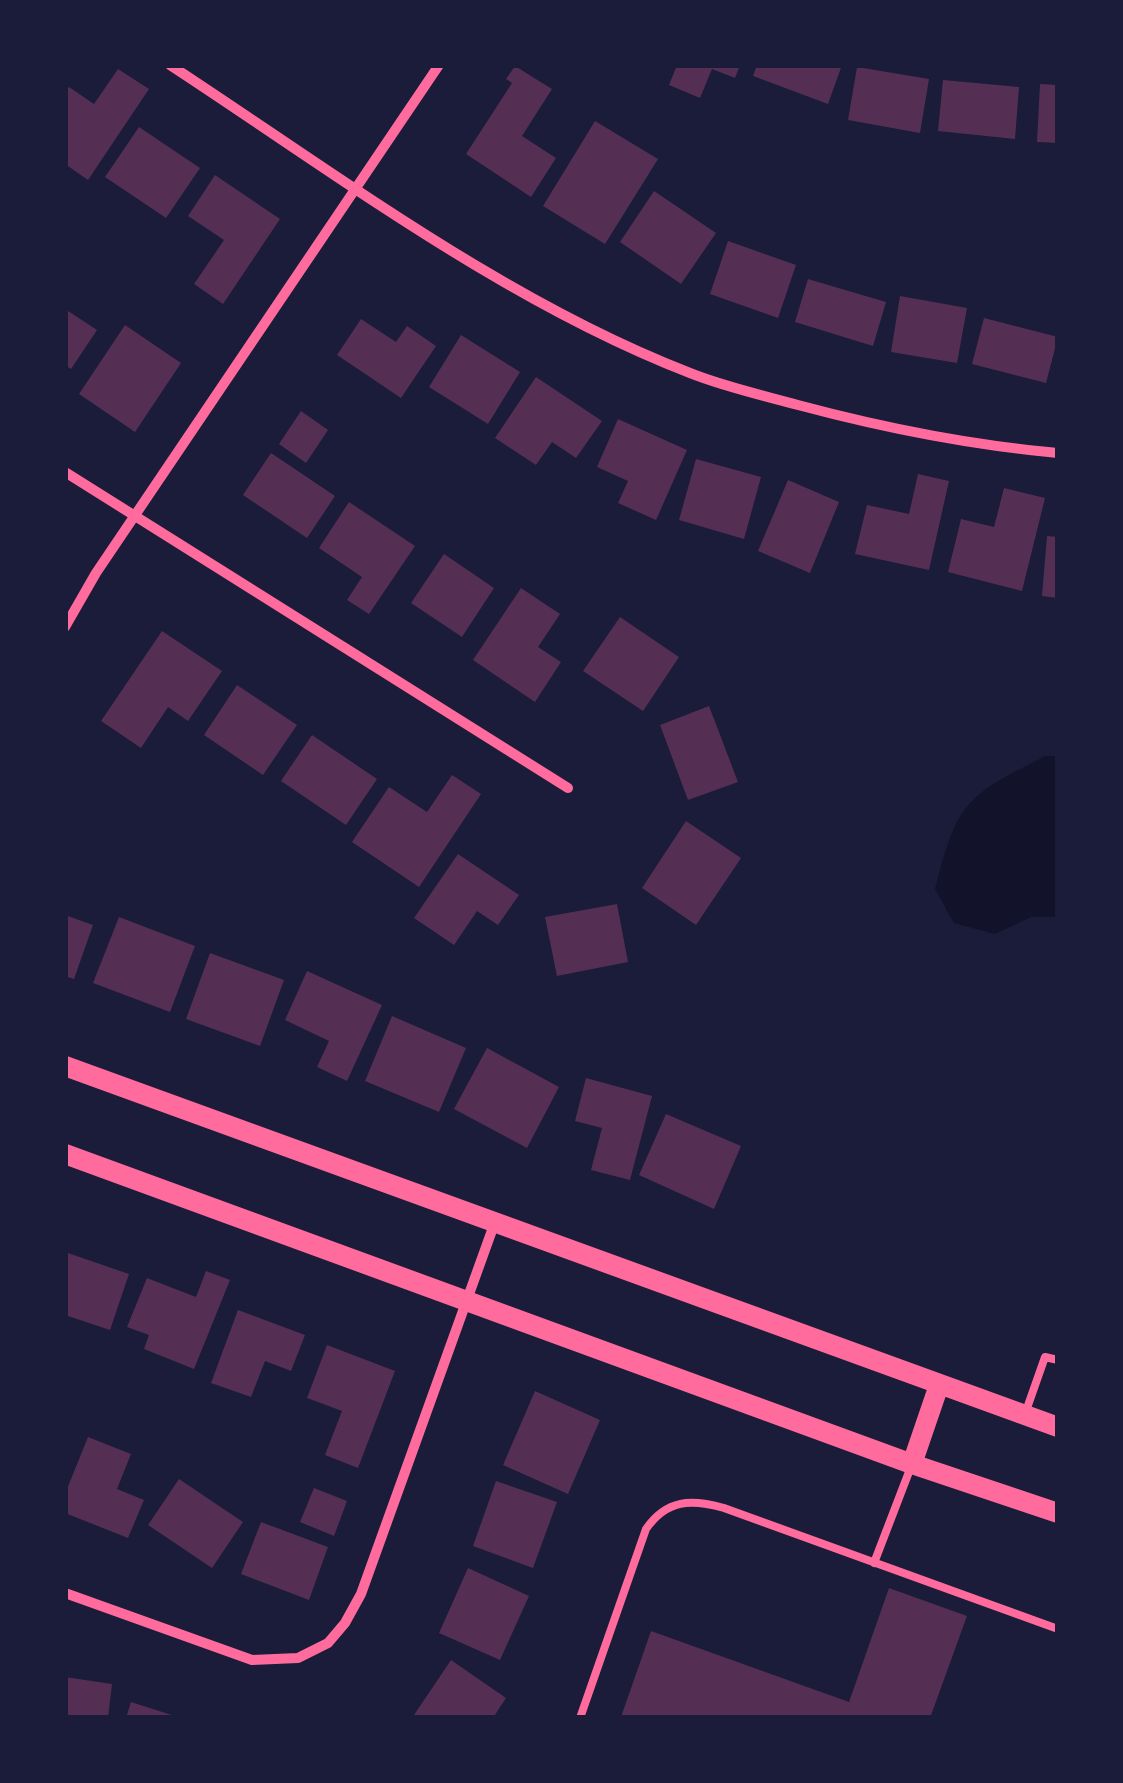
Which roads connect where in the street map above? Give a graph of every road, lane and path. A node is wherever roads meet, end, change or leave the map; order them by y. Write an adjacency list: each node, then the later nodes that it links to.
1 (170, 65): 3 (street)
2 (439, 65): 3 (street)
3 (356, 187): 4 (street); 6 (street)
4 (1058, 453)
5 (65, 472): 6 (street)
6 (135, 517): 7 (street); 8 (street)
7 (65, 627)
8 (568, 788)
9 (65, 1066): 11 (main road)
10 (65, 1154): 12 (main road)
11 (496, 1222): 12 (street); 14 (main road)
12 (467, 1300): 17 (main road); 20 (street)
13 (1058, 1360): 15 (lane)
14 (940, 1385): 15 (main road); 17 (main road)
15 (1025, 1414): 16 (main road)
16 (1058, 1426)
17 (912, 1464): 18 (main road); 19 (lane)
18 (1058, 1513)
19 (874, 1562): 21 (lane); 22 (lane)
20 (65, 1593)
21 (1058, 1629)
22 (580, 1718)

